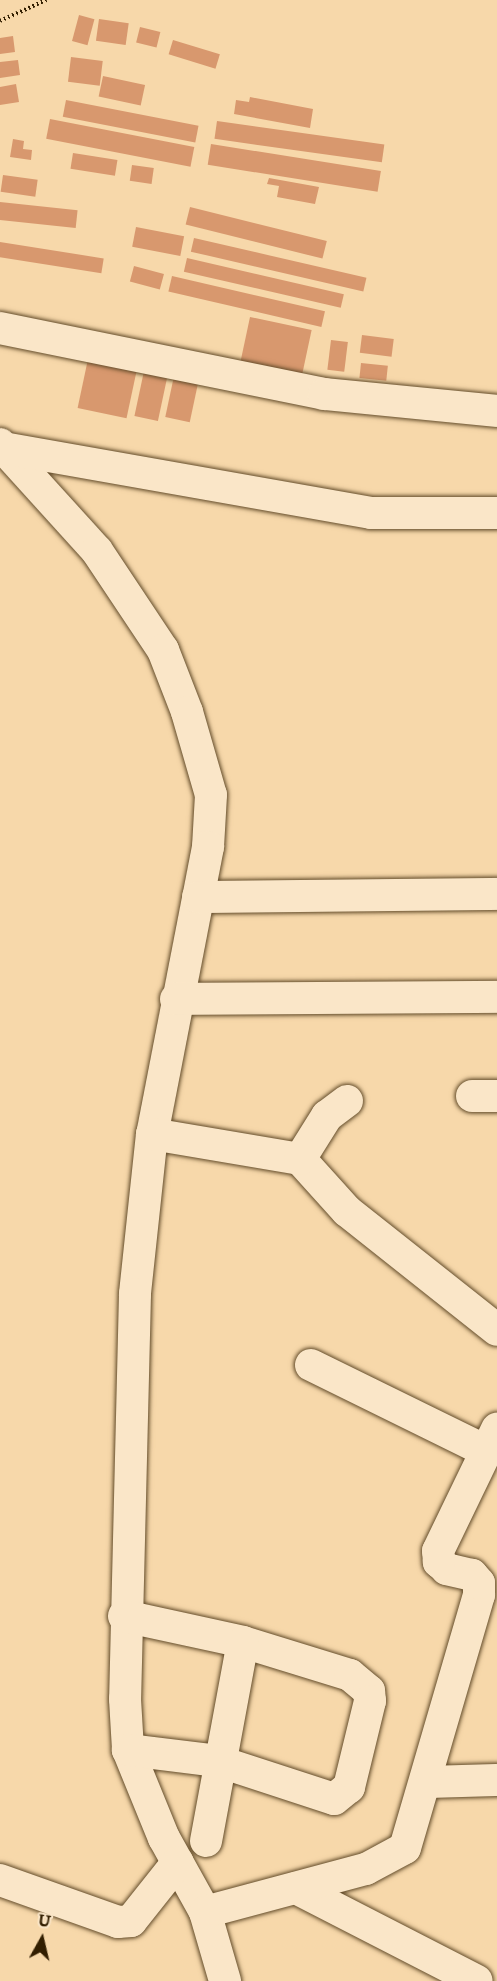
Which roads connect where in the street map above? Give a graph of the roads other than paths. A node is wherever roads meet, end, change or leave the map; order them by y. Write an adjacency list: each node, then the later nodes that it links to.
1 (0, 328): 2 (street)
2 (497, 411)
3 (1, 446): 4 (street); 6 (street)
4 (497, 513)
5 (497, 894): 6 (street)
6 (198, 897): 8 (street)
7 (497, 997): 8 (street)
8 (176, 999): 10 (street)
9 (347, 1101): 11 (street)
10 (152, 1134): 11 (street); 15 (street)
11 (300, 1159): 12 (street)
12 (497, 1330)
13 (311, 1365): 14 (street)
14 (491, 1439): 20 (street)
15 (124, 1616): 16 (street); 17 (street)
16 (243, 1642): 18 (street); 18 (street)
17 (128, 1750): 18 (street); 22 (street)
18 (218, 1761): 21 (street)
19 (497, 1780): 20 (street)
20 (427, 1782): 24 (street)
21 (206, 1841)
22 (178, 1862): 23 (street); 25 (street)
23 (0, 1880)
24 (297, 1888): 25 (street); 27 (street)
25 (205, 1912): 26 (street)
26 (225, 1981)
27 (477, 1981)

